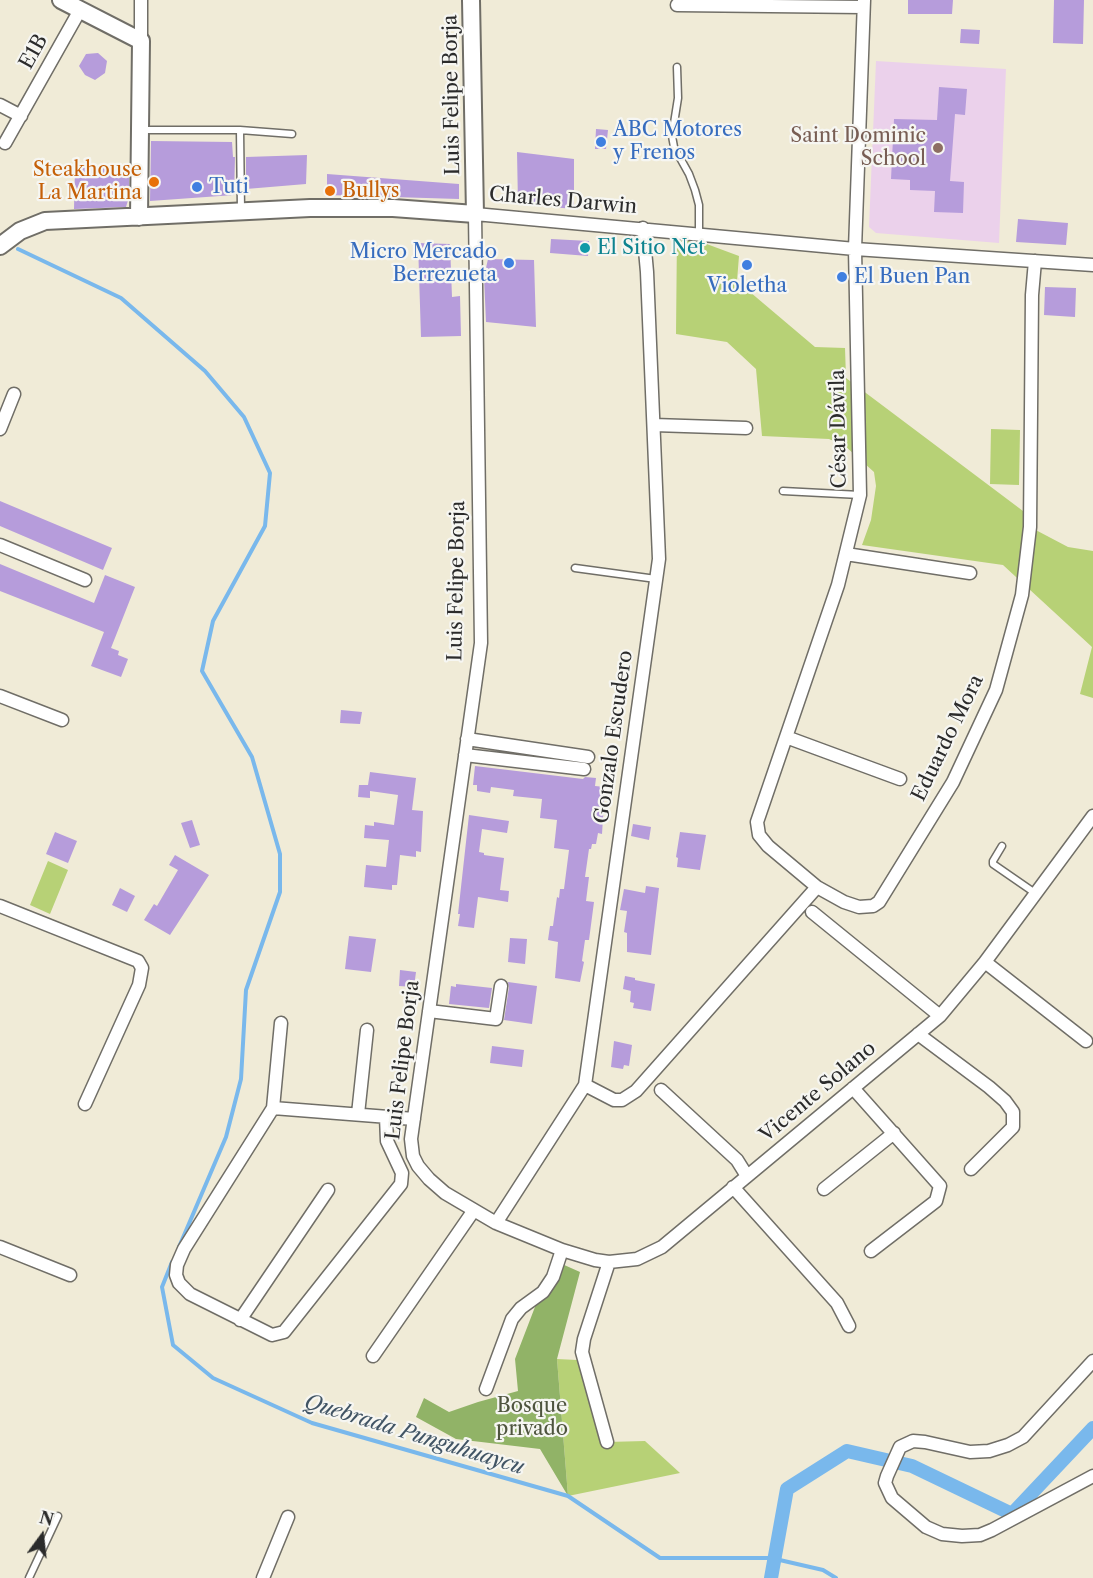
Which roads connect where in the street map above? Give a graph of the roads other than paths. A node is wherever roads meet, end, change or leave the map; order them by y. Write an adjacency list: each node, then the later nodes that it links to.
1 (61, 0): 6 (street)
2 (141, 0): 7 (street)
3 (471, 0): 16 (street, Luis Felipe Borja)
4 (863, 4): 5 (street); 21 (street, César Dávila)
5 (677, 5)
6 (80, 10): 7 (street); 10 (street, E1B)
7 (141, 41): 12 (street)
8 (677, 67): 19 (lane)
9 (0, 105): 10 (street)
10 (21, 116): 14 (street, E1B)
11 (240, 129): 12 (lane); 13 (lane); 15 (lane)
12 (141, 130): 17 (street)
13 (292, 134)
14 (5, 143)
15 (241, 212): 16 (street, Charles Darwin); 17 (street, Charles Darwin)
16 (474, 214): 18 (street, Charles Darwin); 39 (street, Luis Felipe Borja)
17 (139, 217): 20 (street, Charles Darwin)
18 (643, 228): 19 (street, Charles Darwin); 25 (street, Gonzalo Escudero)
19 (699, 235): 21 (street, Charles Darwin)
20 (0, 246)
21 (855, 249): 22 (street, Charles Darwin); 29 (street, César Dávila)
22 (1035, 261): 23 (street, Charles Darwin); 44 (street, Eduardo Mora)
23 (1093, 265)
24 (14, 394): 27 (street)
25 (654, 426): 26 (street); 34 (street, Gonzalo Escudero)
26 (746, 428)
27 (0, 429)
28 (783, 491): 29 (lane)
29 (860, 495): 31 (street, César Dávila)
30 (0, 545): 35 (street)
31 (846, 554): 33 (street); 38 (street, César Dávila)
32 (575, 568): 34 (lane)
33 (970, 573)
34 (656, 579): 56 (street, Gonzalo Escudero)
35 (85, 580)
36 (0, 696): 37 (street)
37 (62, 720)
38 (786, 737): 41 (street); 44 (street, César Dávila)
39 (467, 739): 40 (street, Luis Felipe Borja); 40 (street)
40 (465, 755): 50 (street, Luis Felipe Borja)
41 (900, 778)
42 (1093, 816): 45 (street, Vicente Solano)
43 (1002, 846): 45 (lane)
44 (817, 887): 56 (street)
45 (1036, 894): 48 (street, Vicente Solano)
46 (0, 906): 59 (street)
47 (812, 912): 51 (street)
48 (985, 962): 51 (street, Vicente Solano); 55 (street)
49 (501, 986): 50 (street)
50 (429, 1011): 63 (street, Luis Felipe Borja)
51 (940, 1016): 54 (street, Vicente Solano)
52 (281, 1023): 60 (street)
53 (367, 1030): 61 (street)
54 (918, 1034): 57 (street, Vicente Solano); 65 (street)
55 (1086, 1041)
56 (585, 1085): 71 (street, Gonzalo Escudero)
57 (854, 1088): 64 (street); 66 (street, Vicente Solano)
58 (661, 1090): 66 (street)
59 (85, 1104)
60 (273, 1108): 61 (street); 77 (street)
61 (358, 1114): 62 (street)
62 (386, 1117): 63 (street); 77 (street)
63 (414, 1119): 70 (street, Luis Felipe Borja)
64 (894, 1133): 68 (street); 74 (street)
65 (971, 1169)
66 (747, 1176): 67 (street, Vicente Solano)
67 (733, 1187): 75 (street, Vicente Solano); 78 (street)
68 (824, 1189)
69 (328, 1190): 77 (street)
70 (474, 1210): 71 (street, Luis Felipe Borja); 79 (street)
71 (496, 1223): 73 (street, Vicente Solano)
72 (0, 1247): 76 (street)
73 (562, 1250): 75 (street, Vicente Solano); 81 (street)
74 (871, 1251)
75 (609, 1262): 82 (street)
76 (70, 1275)
77 (240, 1320)
78 (849, 1326)
79 (373, 1356)
80 (1093, 1361): 83 (street)
81 (486, 1389)
82 (607, 1442)
83 (1093, 1476)
84 (58, 1516): 86 (lane)
85 (288, 1517): 87 (street)
86 (29, 1578)
87 (263, 1578)

